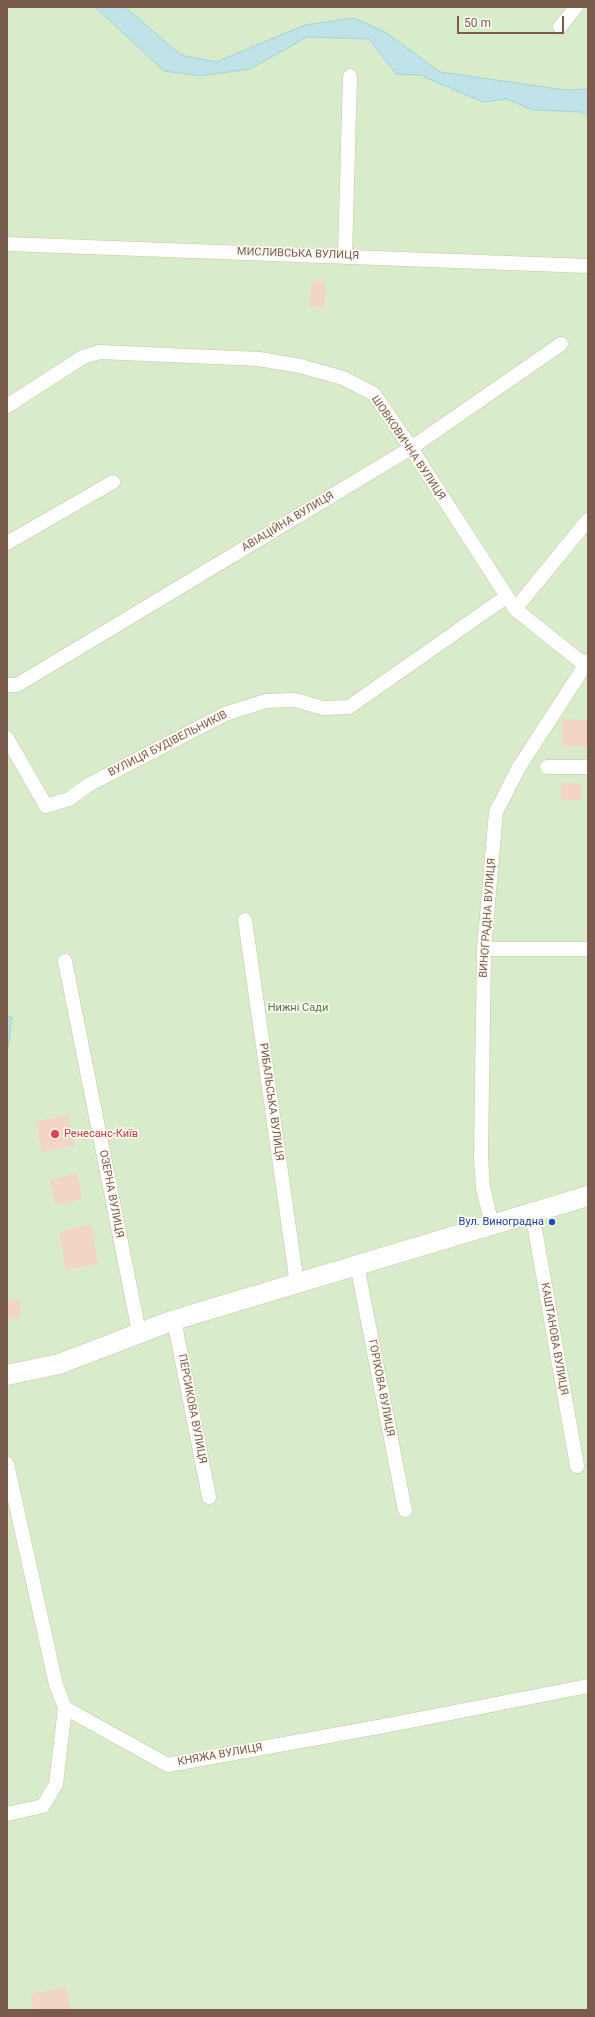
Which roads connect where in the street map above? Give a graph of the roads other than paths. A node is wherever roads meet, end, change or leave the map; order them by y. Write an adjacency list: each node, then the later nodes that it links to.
1 (576, 7): 2 (street)
2 (560, 27)
3 (350, 76): 5 (street)
4 (7, 244): 5 (street, МИСЛИВСЬКА ВУЛИЦЯ)
5 (345, 256): 6 (street, МИСЛИВСЬКА ВУЛИЦЯ)
6 (588, 266)
7 (561, 344): 9 (street, АВІАЦІЙНА ВУЛИЦЯ)
8 (7, 406): 9 (street, ШОВКОВИЧНА ВУЛИЦЯ)
9 (411, 448): 13 (street, ШОВКОВИЧНА ВУЛИЦЯ); 16 (street, АВІАЦІЙНА ВУЛИЦЯ)
10 (113, 482): 12 (street)
11 (588, 520): 14 (street)
12 (7, 543)
13 (506, 597): 14 (street, ШОВКОВИЧНА ВУЛИЦЯ); 17 (street, ВУЛИЦЯ БУДІВЕЛЬНИКІВ)
14 (515, 609): 15 (street, ШОВКОВИЧНА ВУЛИЦЯ)
15 (586, 663): 21 (street, ВИНОГРАДНА ВУЛИЦЯ)
16 (7, 685)
17 (7, 738)
18 (547, 767): 19 (street)
19 (588, 768)
20 (245, 920): 28 (street, РИБАЛЬСЬКА ВУЛИЦЯ)
21 (484, 949): 22 (street); 26 (street, ВИНОГРАДНА ВУЛИЦЯ)
22 (588, 949)
23 (65, 961): 30 (street, ОЗЕРНА ВУЛИЦЯ)
24 (588, 1196): 25 (street)
25 (532, 1212): 26 (street); 33 (street, КАШТАНОВА ВУЛИЦЯ)
26 (492, 1225): 27 (street)
27 (357, 1265): 28 (street); 35 (street, ГОРІХОВА ВУЛИЦЯ)
28 (297, 1284): 29 (street)
29 (174, 1320): 30 (street); 34 (street, ПЕРСИКОВА ВУЛИЦЯ)
30 (138, 1332): 31 (street)
31 (7, 1375)
32 (7, 1464): 37 (street)
33 (577, 1466)
34 (210, 1497)
35 (405, 1510)
36 (588, 1686): 37 (street, КНЯЖА ВУЛИЦЯ)
37 (65, 1708): 38 (street)
38 (7, 1814)

